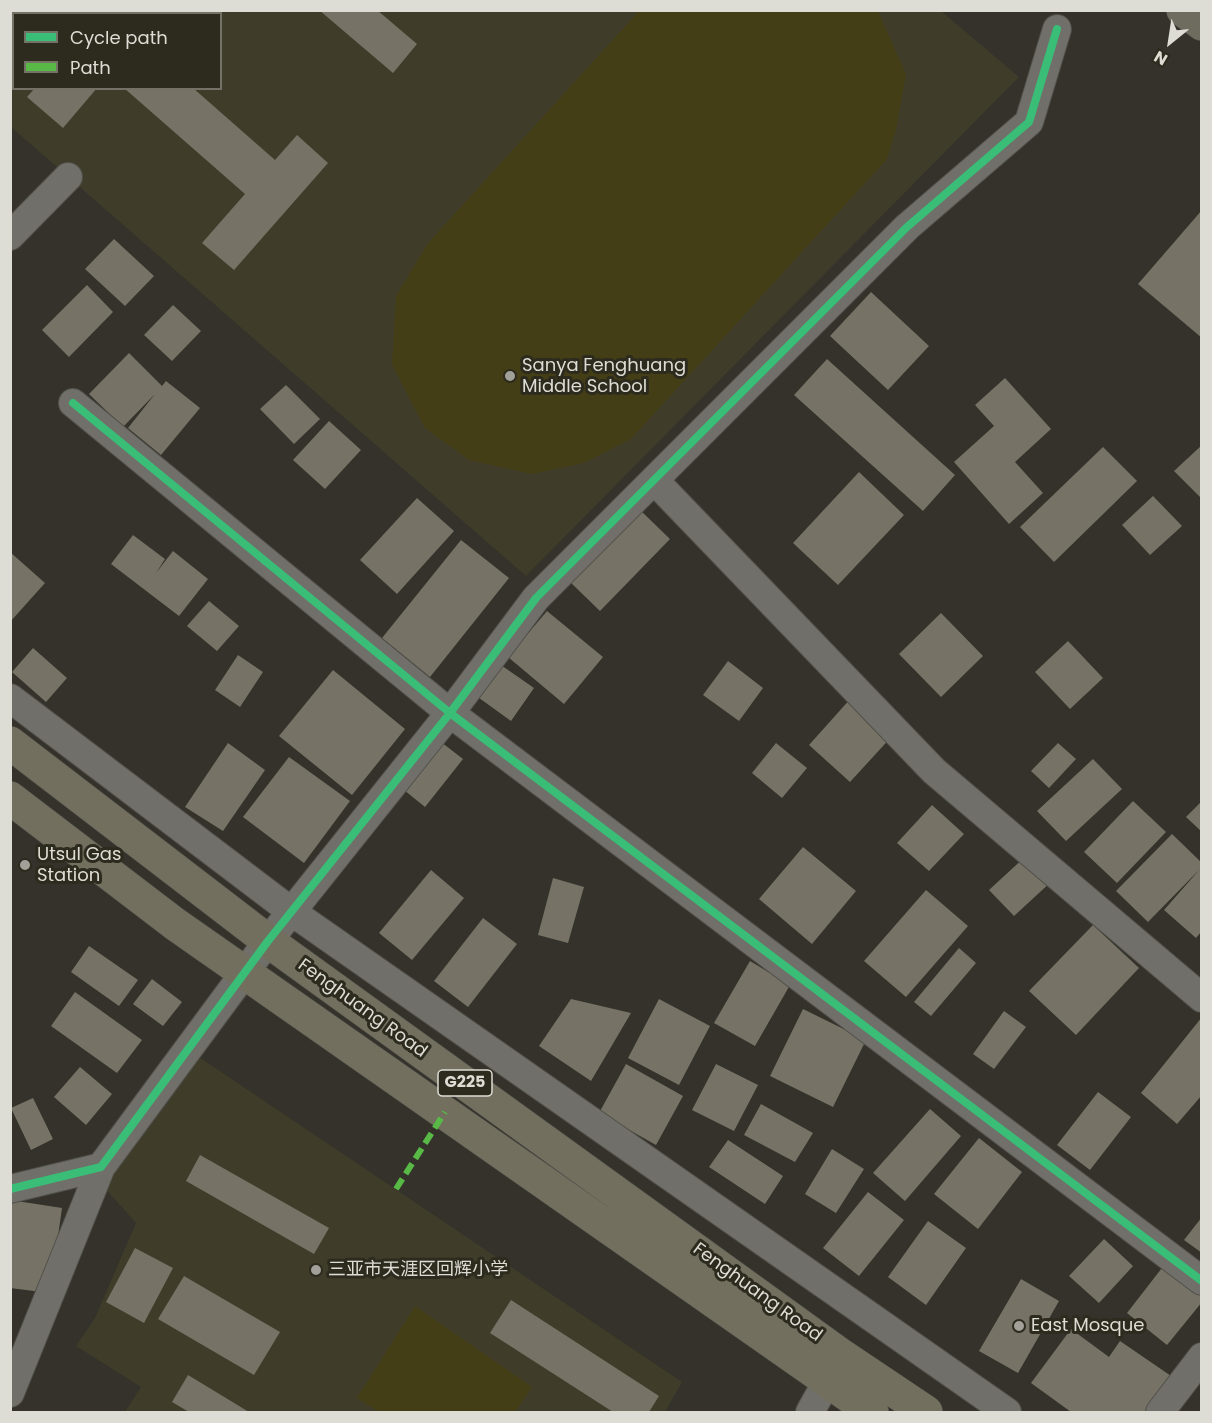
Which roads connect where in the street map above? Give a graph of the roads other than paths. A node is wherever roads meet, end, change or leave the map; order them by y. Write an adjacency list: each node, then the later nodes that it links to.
1 (1183, 10): 2 (main road)
2 (1202, 24)
3 (1057, 29): 7 (street)
4 (68, 177): 5 (street)
5 (10, 236)
6 (73, 403): 9 (street)
7 (654, 480): 9 (street); 15 (street)
8 (10, 698): 12 (street)
9 (450, 713): 12 (street); 18 (street)
10 (10, 743): 13 (highway, Fenghuang Road / G225)
11 (10, 798): 14 (highway, Fenghuang Road / G225)
12 (292, 912): 13 (street); 25 (street)
13 (268, 941): 14 (street); 20 (highway, Fenghuang Road / G225)
14 (245, 973): 16 (street); 20 (highway, Fenghuang Road / G225)
15 (1202, 998)
16 (101, 1167): 17 (street); 21 (street)
17 (10, 1189)
18 (1202, 1281)
19 (1202, 1357): 26 (street)
20 (834, 1368): 22 (street); 23 (highway, Fenghuang Road / G225); 24 (highway, Fenghuang Road / G225)
21 (10, 1394)
22 (810, 1413)
23 (872, 1413)
24 (926, 1413)
25 (1007, 1413)
26 (1160, 1413)

